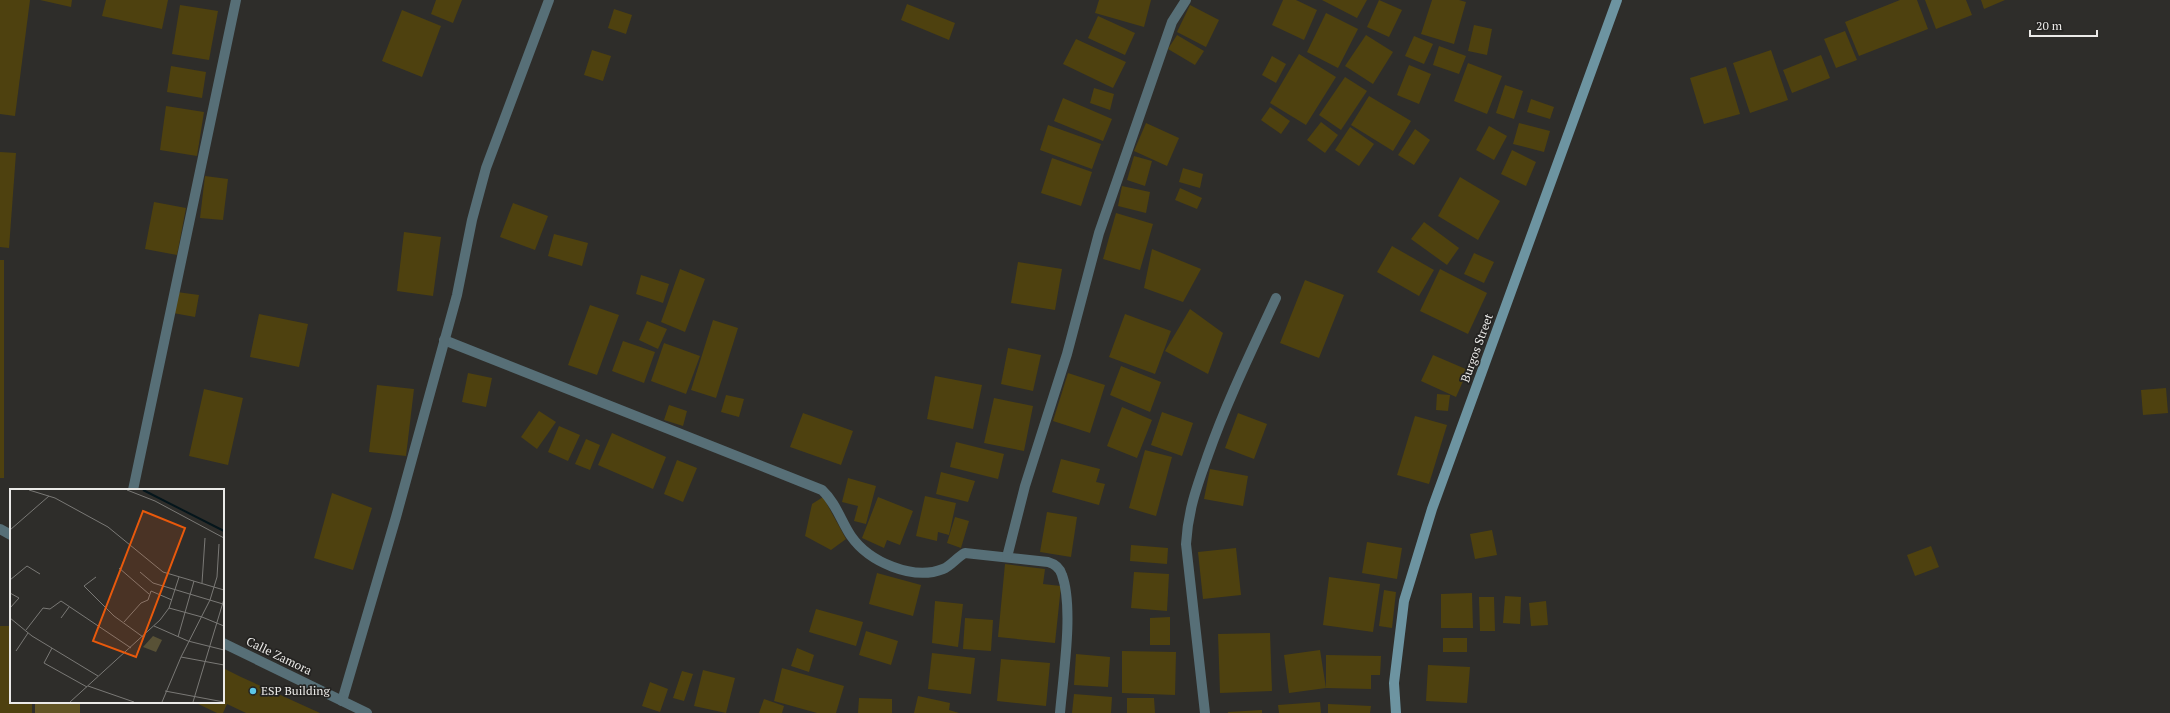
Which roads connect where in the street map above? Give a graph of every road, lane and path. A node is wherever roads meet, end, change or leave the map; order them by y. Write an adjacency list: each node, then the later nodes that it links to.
1 (236, 0): 7 (street)
2 (549, 0): 6 (street)
3 (1186, 0): 10 (street)
4 (1617, 0): 16 (main road, Burgos Street)
5 (1276, 298): 15 (street)
6 (444, 340): 10 (street); 12 (street)
7 (133, 489)
8 (0, 529): 9 (street)
9 (10, 534)
10 (1007, 556): 14 (street)
11 (224, 643): 12 (street, Calle Zamora)
12 (342, 701): 13 (street, Calle Zamora)
13 (367, 713)
14 (1060, 713)
15 (1205, 713)
16 (1396, 713)

